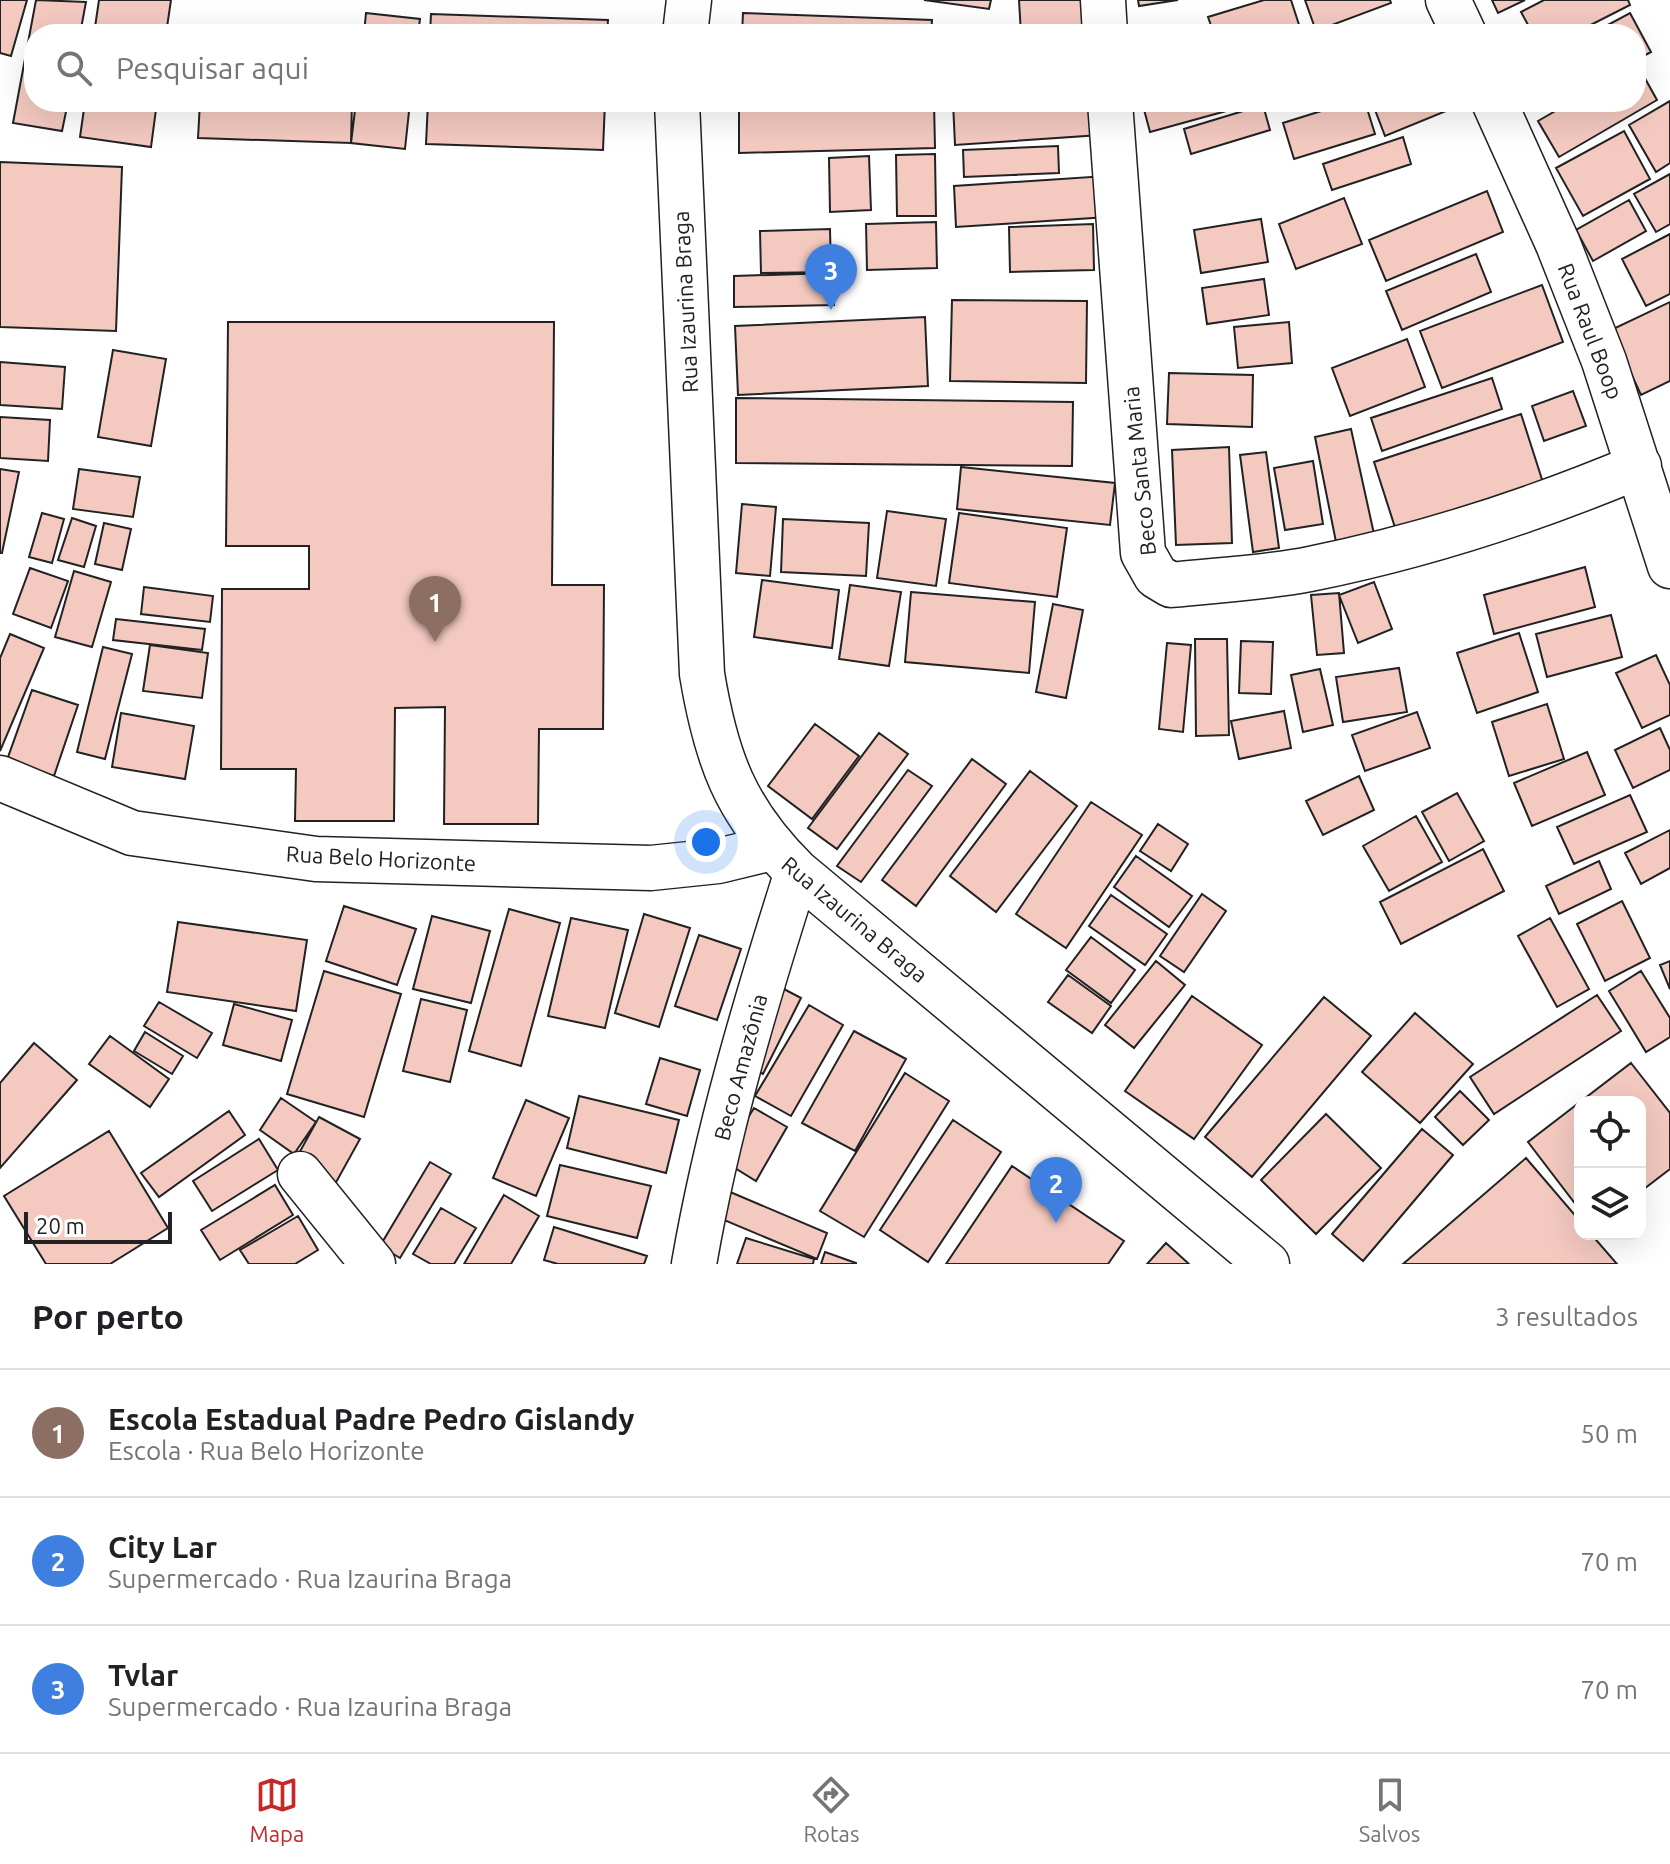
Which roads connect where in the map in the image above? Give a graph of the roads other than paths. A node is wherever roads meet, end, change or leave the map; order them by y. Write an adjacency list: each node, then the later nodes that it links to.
1 (689, 0): 4 (street)
2 (1103, 0): 5 (street)
3 (1448, 0): 6 (street)
4 (686, 24)
5 (1104, 24)
6 (1459, 24)
7 (677, 112): 13 (street, Rua Izaurina Braga)
8 (1111, 112): 10 (street, Beco Santa Maria)
9 (1499, 112): 10 (street, Rua Raul Boop)
10 (1639, 466): 11 (street, Rua Raul Boop)
11 (1670, 566)
12 (0, 778): 13 (street, Rua Belo Horizonte)
13 (785, 860): 16 (street, Beco Amazônia); 17 (street, Rua Izaurina Braga)
14 (300, 1174): 15 (street)
15 (373, 1264)
16 (694, 1264)
17 (1267, 1264)

